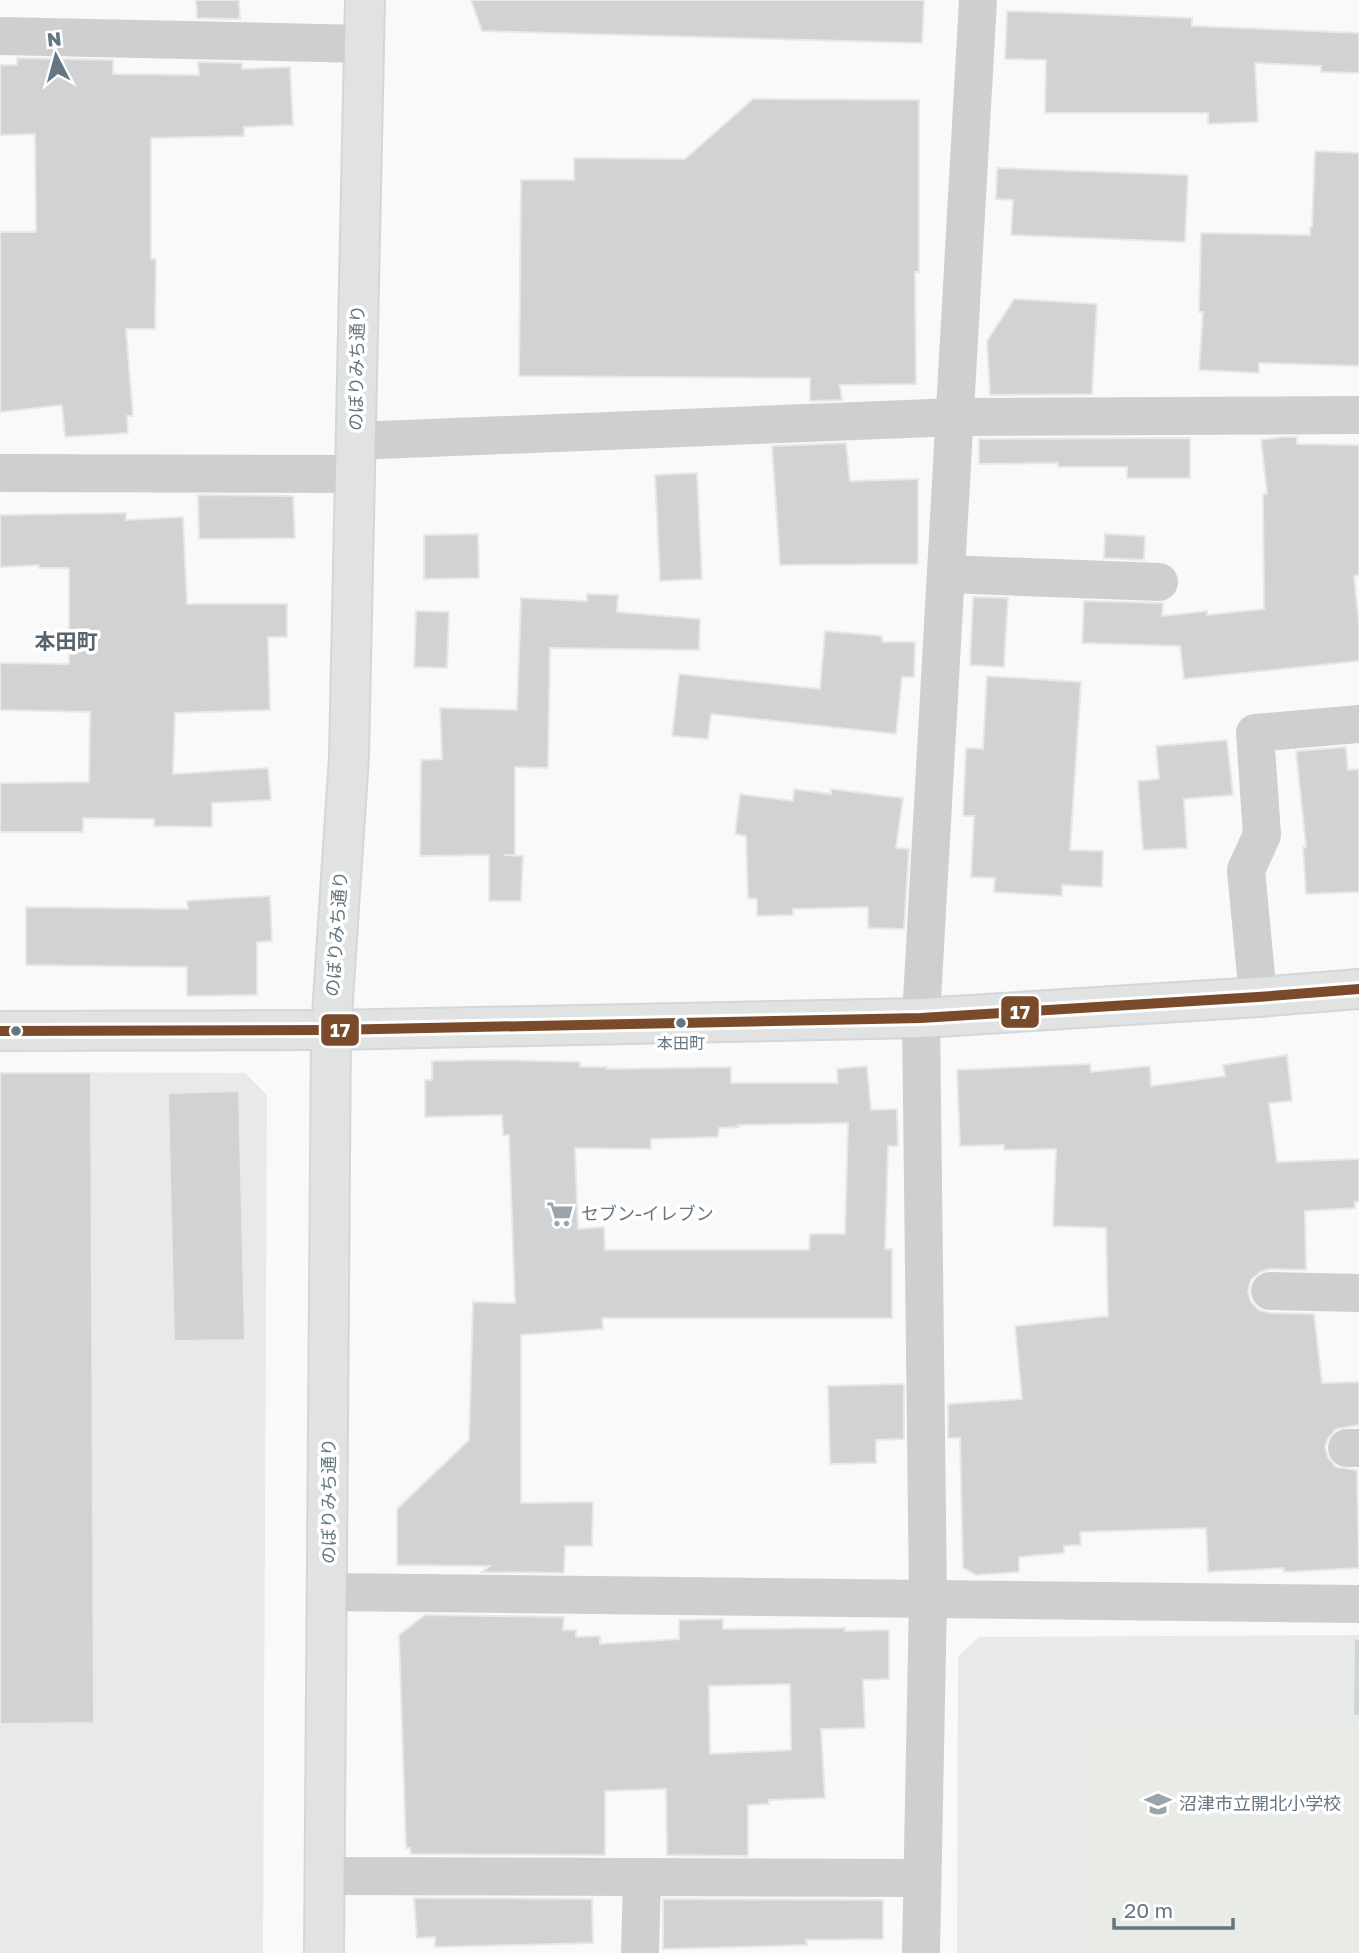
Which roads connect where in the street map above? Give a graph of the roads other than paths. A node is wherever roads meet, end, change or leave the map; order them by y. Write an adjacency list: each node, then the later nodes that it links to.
1 (366, 0): 4 (street, のぼりみち通り)
2 (978, 0): 6 (street)
3 (0, 36): 4 (street)
4 (365, 44): 7 (street, のぼりみち通り)
5 (1359, 415): 6 (street)
6 (956, 416): 7 (street); 9 (street)
7 (354, 457): 8 (street); 15 (street, のぼりみち通り)
8 (0, 473)
9 (946, 573): 10 (street); 14 (street)
10 (1159, 582)
11 (1359, 724): 13 (street)
12 (1359, 989): 13 (street)
13 (1258, 998): 14 (street)
14 (921, 1018): 15 (street); 20 (street)
15 (331, 1030): 16 (street); 19 (street, のぼりみち通り)
16 (0, 1031)
17 (1270, 1291): 18 (street)
18 (1359, 1293)
19 (328, 1592): 20 (street); 22 (street, のぼりみち通り)
20 (928, 1599): 21 (street); 24 (street)
21 (1359, 1604)
22 (324, 1875): 23 (street); 25 (street, のぼりみち通り)
23 (642, 1877): 24 (street); 26 (street)
24 (921, 1878): 27 (street)
25 (324, 1953)
26 (640, 1953)
27 (921, 1953)

